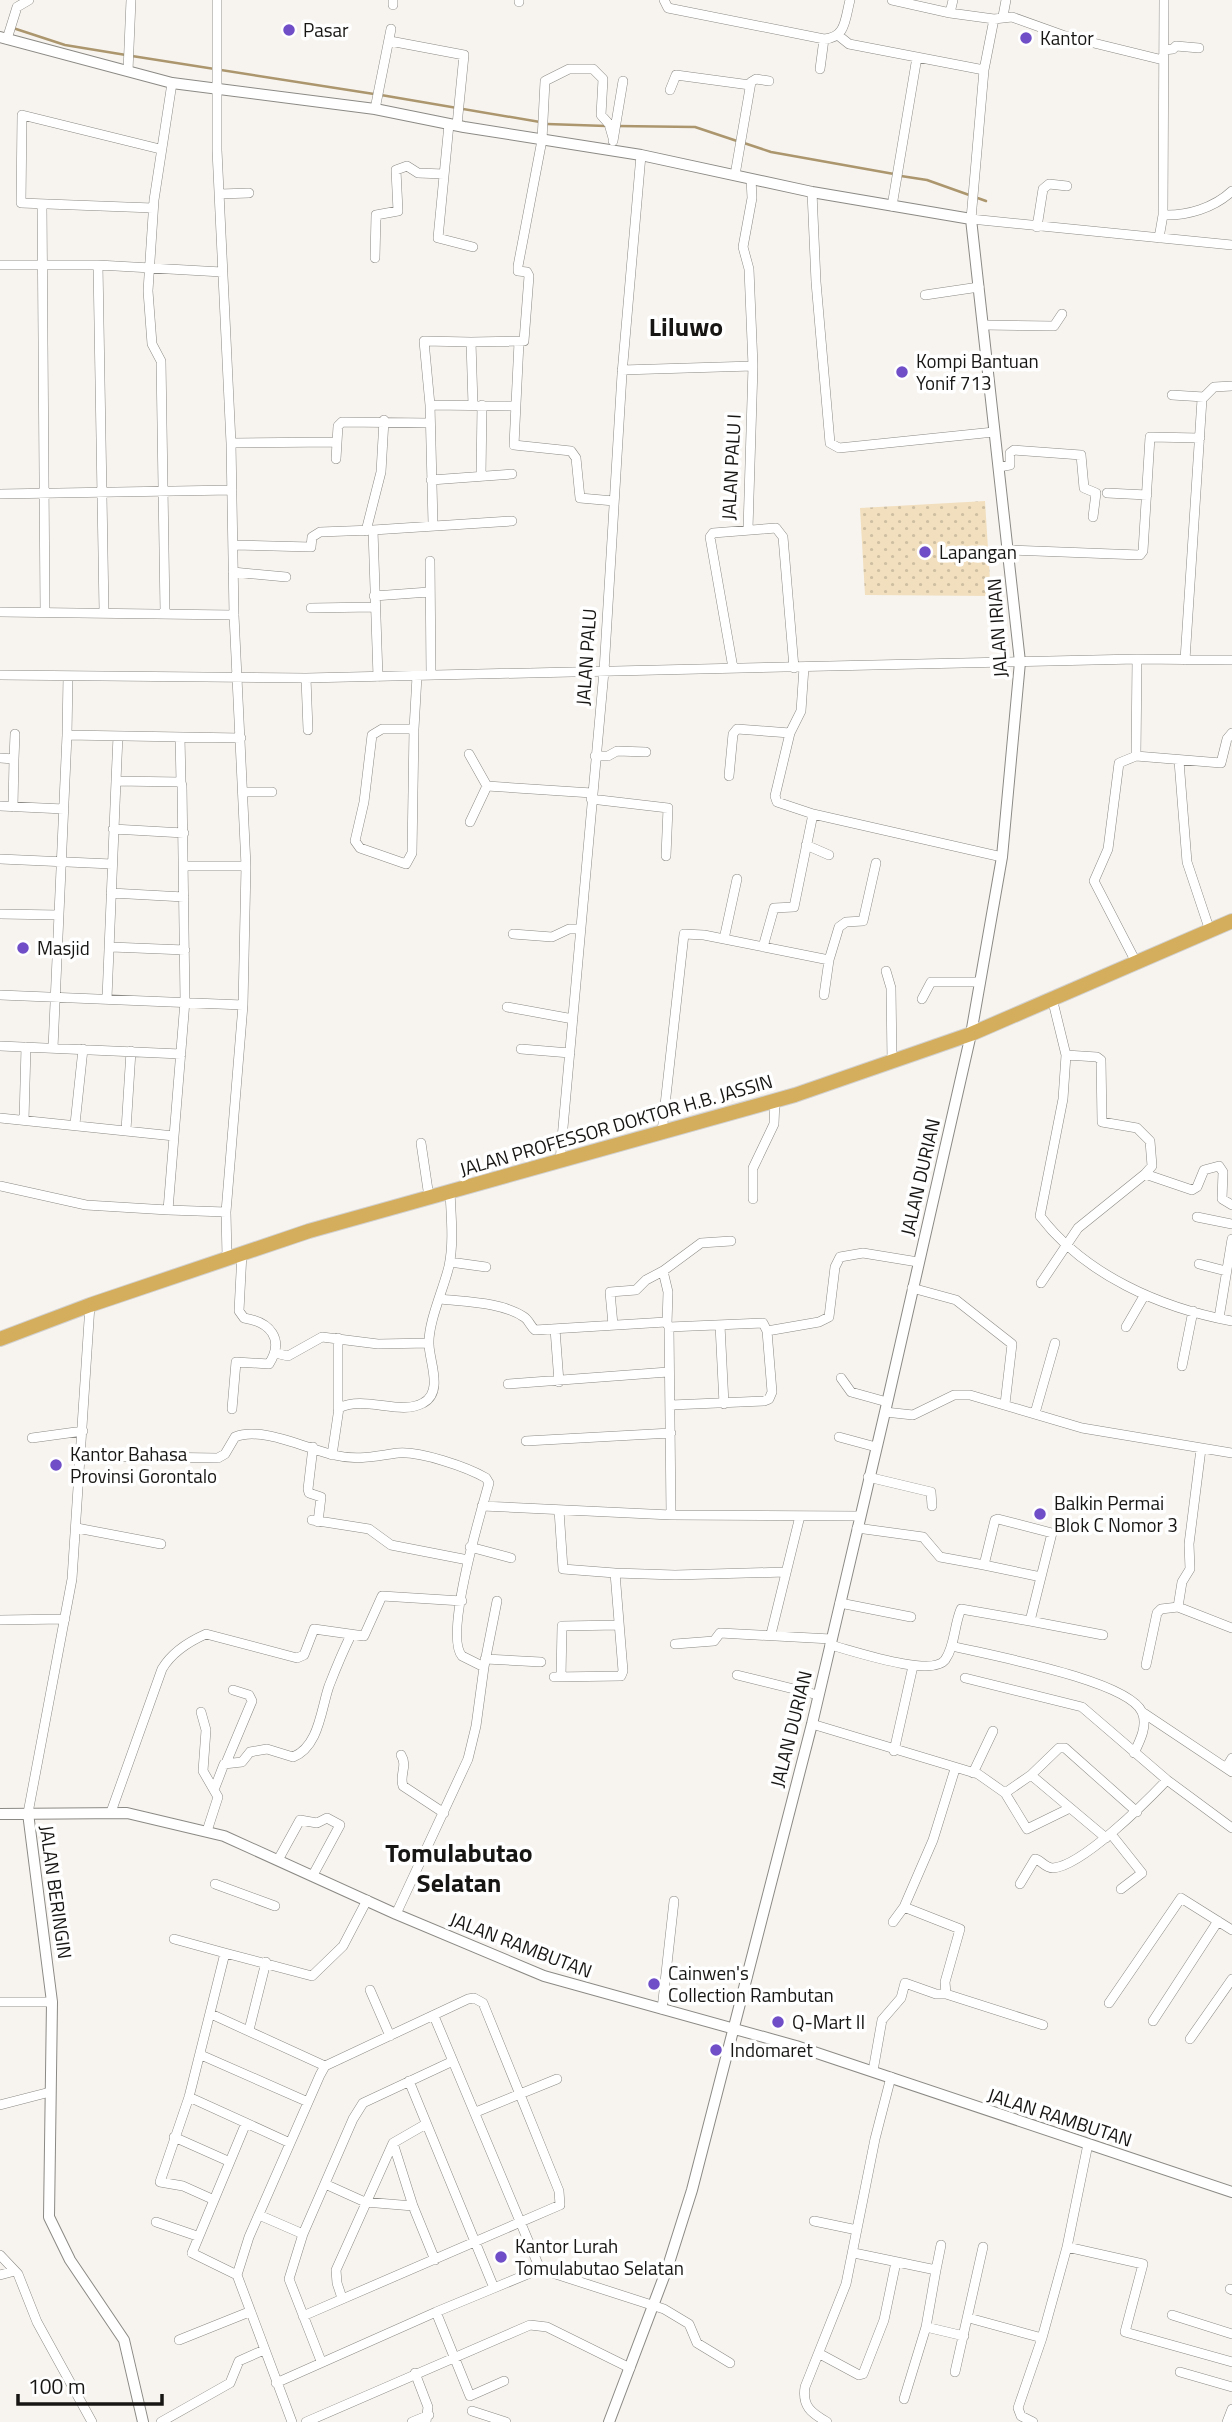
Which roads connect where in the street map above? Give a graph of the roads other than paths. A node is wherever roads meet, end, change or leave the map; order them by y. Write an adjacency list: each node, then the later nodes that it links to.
1 (29, 0): 13 (street)
2 (131, 0): 21 (street)
3 (217, 0): 27 (street)
4 (664, 0): 15 (street)
5 (850, 0): 14 (street)
6 (892, 0): 10 (street)
7 (953, 0): 10 (street)
8 (1006, 0): 11 (street)
9 (1164, 0): 18 (street)
10 (950, 13): 11 (street)
11 (998, 18): 20 (street); 23 (street)
12 (391, 29): 16 (street)
13 (5, 36): 21 (street)
14 (839, 36): 15 (street); 19 (street)
15 (824, 39): 22 (street)
16 (390, 41): 30 (street); 31 (street)
17 (1199, 48): 18 (street)
18 (1164, 50): 20 (street)
19 (917, 57): 23 (street); 45 (street)
20 (1163, 60): 47 (street)
21 (128, 68): 26 (street)
22 (820, 69)
23 (984, 70): 48 (street)
24 (623, 81): 32 (street)
25 (769, 81): 28 (street)
26 (172, 83): 27 (street); 34 (street)
27 (216, 84): 30 (street); 43 (street)
28 (750, 85): 29 (street); 37 (street)
29 (670, 90)
30 (376, 105): 31 (street)
31 (453, 125): 33 (street); 36 (street)
32 (613, 133): 33 (street); 33 (street); 35 (street)
33 (542, 134): 64 (street)
34 (160, 149): 44 (street); 46 (street)
35 (641, 155): 37 (street); 66 (street, JALAN PALU)
36 (444, 174): 52 (street); 53 (street)
37 (735, 175): 38 (street)
38 (751, 178): 41 (street); 65 (street, JALAN PALU I)
39 (1068, 186): 49 (street)
40 (1232, 191): 47 (street)
41 (812, 192): 45 (street); 75 (street)
42 (249, 193): 43 (street)
43 (220, 194): 58 (street)
44 (42, 204): 46 (street); 54 (street)
45 (892, 206): 48 (street)
46 (153, 208): 57 (street)
47 (1163, 217): 50 (street)
48 (971, 219): 49 (street); 59 (street, JALAN IRIAN)
49 (1037, 227): 50 (street)
50 (1159, 235): 51 (street)
51 (1232, 245)
52 (473, 247)
53 (375, 258)
54 (43, 264): 55 (street); 56 (street); 86 (street)
55 (0, 265)
56 (98, 265): 57 (street); 87 (street)
57 (149, 268): 58 (street); 85 (street)
58 (222, 272): 78 (street)
59 (979, 287): 60 (street); 62 (street, JALAN IRIAN)
60 (925, 295)
61 (1062, 314): 62 (street)
62 (983, 325): 75 (street, JALAN IRIAN)
63 (471, 342): 64 (street); 70 (street); 71 (street)
64 (519, 342): 72 (street)
65 (753, 366): 66 (street); 95 (street, JALAN PALU I)
66 (622, 370): 91 (street, JALAN PALU)
67 (1232, 386): 69 (street)
68 (1172, 395): 69 (street)
69 (1204, 397): 76 (street)
70 (430, 405): 71 (street); 74 (street)
71 (477, 405): 72 (street); 82 (street)
72 (516, 406): 91 (street)
73 (384, 420): 74 (street); 77 (street); 96 (street)
74 (430, 423): 83 (street)
75 (994, 432): 80 (street, JALAN IRIAN)
76 (1200, 438): 90 (street); 111 (street)
77 (337, 442): 78 (street); 79 (street)
78 (231, 443): 84 (street)
79 (336, 459)
80 (999, 467): 92 (street); 98 (street, JALAN IRIAN)
81 (512, 474): 82 (street)
82 (481, 476): 83 (street)
83 (431, 480): 94 (street)
84 (232, 490): 85 (street); 97 (street)
85 (165, 492): 87 (street); 108 (street)
86 (43, 493): 87 (street); 89 (street); 105 (street)
87 (102, 493): 106 (street)
88 (1107, 493): 90 (street)
89 (0, 494)
90 (1147, 495): 98 (street)
91 (614, 500): 116 (street, JALAN PALU)
92 (1093, 517)
93 (512, 521): 94 (street)
94 (433, 524): 96 (street)
95 (748, 529): 114 (street, JALAN PALU I); 115 (street)
96 (370, 530): 97 (street); 103 (street)
97 (233, 545): 100 (street)
98 (1009, 550): 113 (street, JALAN IRIAN)
99 (430, 561): 102 (street)
100 (233, 572): 101 (street); 109 (street)
101 (286, 577)
102 (429, 592): 103 (street); 118 (street)
103 (374, 602): 104 (street); 121 (street)
104 (311, 608)
105 (45, 611): 106 (street); 107 (street)
106 (104, 611): 108 (street)
107 (0, 612)
108 (165, 612): 109 (street)
109 (234, 615): 123 (street)
110 (1137, 659): 111 (street); 113 (street); 136 (street)
111 (1185, 660): 112 (street)
112 (1232, 660)
113 (1020, 662): 115 (street); 157 (street, JALAN IRIAN)
114 (733, 668): 115 (street); 116 (street)
115 (799, 668): 126 (street)
116 (604, 671): 118 (street); 135 (street, JALAN PALU)
117 (0, 675): 119 (street)
118 (431, 675): 120 (street)
119 (68, 676): 123 (street); 129 (street)
120 (417, 676): 121 (street); 124 (street)
121 (379, 677): 122 (street)
122 (306, 678): 123 (street); 125 (street)
123 (238, 679): 132 (street)
124 (414, 729): 124 (street)
125 (308, 730)
126 (790, 733): 140 (street); 150 (street)
127 (1232, 733): 139 (street)
128 (15, 734): 138 (street)
129 (67, 735): 130 (street); 149 (street)
130 (118, 736): 131 (street); 141 (street)
131 (180, 737): 132 (street); 142 (street)
132 (241, 738): 144 (street)
133 (646, 752): 135 (street)
134 (469, 754): 143 (street)
135 (595, 756): 146 (street, JALAN PALU)
136 (1136, 756): 139 (street); 178 (street)
137 (0, 758): 138 (street)
138 (14, 759): 148 (street)
139 (1179, 761): 171 (street)
140 (729, 776)
141 (116, 781): 142 (street); 152 (street)
142 (181, 782): 153 (street)
143 (487, 786): 146 (street); 151 (street)
144 (244, 792): 145 (street); 163 (street)
145 (272, 792)
146 (591, 796): 156 (street); 170 (street, JALAN PALU)
147 (0, 806): 148 (street)
148 (13, 807): 149 (street)
149 (64, 809): 159 (street)
150 (813, 814): 154 (street); 157 (street)
151 (470, 822)
152 (113, 830): 153 (street); 161 (street)
153 (184, 833): 162 (street)
154 (806, 845): 155 (street); 175 (street)
155 (829, 855)
156 (666, 856)
157 (1002, 857): 180 (street, JALAN IRIAN)
158 (0, 859): 159 (street)
159 (62, 860): 161 (street); 168 (street)
160 (876, 863): 177 (street)
161 (111, 864): 165 (street)
162 (183, 866): 163 (street); 166 (street)
163 (246, 866): 188 (street)
164 (737, 879): 173 (street)
165 (111, 893): 166 (street); 174 (street)
166 (184, 897): 176 (street)
167 (0, 914): 168 (street)
168 (59, 915): 183 (street)
169 (1232, 921): 171 (highway, JALAN PROFESSOR DOKTOR H.B. JASSIN)
170 (581, 929): 172 (street); 190 (street, JALAN PALU)
171 (1210, 931): 178 (highway, JALAN PROFESSOR DOKTOR H.B. JASSIN)
172 (513, 934)
173 (724, 939): 175 (street); 207 (street)
174 (111, 947): 176 (street); 184 (street)
175 (763, 947): 177 (street)
176 (185, 950): 186 (street)
177 (829, 960): 182 (street)
178 (1137, 964): 187 (highway, JALAN PROFESSOR DOKTOR H.B. JASSIN)
179 (886, 971): 201 (street)
180 (980, 982): 185 (street); 191 (street, JALAN IRIAN)
181 (0, 995): 183 (street)
182 (824, 995)
183 (55, 996): 184 (street); 194 (street)
184 (107, 998): 186 (street)
185 (922, 999)
186 (185, 1001): 188 (street); 199 (street)
187 (1053, 1002): 191 (highway, JALAN PROFESSOR DOKTOR H.B. JASSIN); 200 (street)
188 (243, 1005): 218 (street)
189 (507, 1007): 190 (street)
190 (573, 1019): 198 (street, JALAN PALU)
191 (971, 1034): 201 (highway, JALAN PROFESSOR DOKTOR H.B. JASSIN); 227 (street, JALAN DURIAN)
192 (0, 1046): 193 (street)
193 (26, 1047): 194 (street); 204 (street)
194 (53, 1048): 195 (street)
195 (83, 1049): 197 (street); 205 (street)
196 (521, 1049): 198 (street)
197 (131, 1051): 199 (street); 206 (street)
198 (569, 1053): 210 (street, JALAN PALU)
199 (181, 1054): 208 (street)
200 (1066, 1055): 211 (street); 223 (street)
201 (892, 1061): 202 (highway, JALAN PROFESSOR DOKTOR H.B. JASSIN)
202 (775, 1100): 207 (highway, JALAN PROFESSOR DOKTOR H.B. JASSIN); 215 (street)
203 (0, 1118): 204 (street)
204 (24, 1120): 205 (street)
205 (75, 1124): 206 (street)
206 (126, 1130): 208 (street)
207 (662, 1132): 210 (highway, JALAN PROFESSOR DOKTOR H.B. JASSIN)
208 (174, 1136): 217 (street)
209 (421, 1143): 214 (street)
210 (560, 1161): 213 (highway, JALAN PROFESSOR DOKTOR H.B. JASSIN)
211 (1145, 1174): 216 (street); 223 (street)
212 (0, 1186): 217 (street)
213 (450, 1191): 214 (highway, JALAN PROFESSOR DOKTOR H.B. JASSIN); 226 (street)
214 (429, 1197): 224 (highway, JALAN PROFESSOR DOKTOR H.B. JASSIN)
215 (753, 1199)
216 (1232, 1205)
217 (168, 1210): 218 (street)
218 (226, 1212): 225 (street)
219 (1198, 1217): 220 (street)
220 (1232, 1224)
221 (1232, 1239): 230 (street)
222 (731, 1241): 231 (street)
223 (1068, 1243): 232 (street); 234 (street)
224 (242, 1253): 225 (highway, JALAN PROFESSOR DOKTOR H.B. JASSIN); 250 (street)
225 (227, 1257): 236 (highway, JALAN PROFESSOR DOKTOR H.B. JASSIN)
226 (450, 1262): 229 (street); 235 (street)
227 (918, 1262): 233 (street, JALAN DURIAN); 245 (street)
228 (1199, 1264): 230 (street)
229 (486, 1268)
230 (1226, 1270): 238 (street)
231 (663, 1271): 240 (street); 241 (street)
232 (1041, 1283)
233 (912, 1288): 257 (street); 259 (street, JALAN DURIAN)
234 (1144, 1296): 237 (street); 243 (street)
235 (440, 1299): 244 (street); 248 (street)
236 (90, 1305): 247 (highway, JALAN PROFESSOR DOKTOR H.B. JASSIN); 263 (street, JALAN BERINGIN)
237 (1193, 1311): 238 (street); 251 (street)
238 (1219, 1318): 239 (street)
239 (1232, 1321)
240 (613, 1325): 241 (street); 244 (street)
241 (668, 1325): 242 (street); 252 (street)
242 (720, 1325): 245 (street); 256 (street)
243 (1126, 1327)
244 (555, 1329): 254 (street)
245 (767, 1331): 256 (street)
246 (338, 1338): 248 (street); 250 (street); 261 (street)
247 (0, 1339)
248 (429, 1343): 261 (street)
249 (1055, 1343): 262 (street)
250 (275, 1353): 260 (street)
251 (1182, 1366)
252 (668, 1372): 254 (street); 258 (street)
253 (841, 1378): 259 (street)
254 (559, 1382): 255 (street)
255 (508, 1384)
256 (724, 1404): 258 (street)
257 (1005, 1404): 259 (street); 262 (street)
258 (671, 1405): 264 (street)
259 (886, 1407): 269 (street, JALAN DURIAN)
260 (232, 1409)
261 (338, 1409): 272 (street)
262 (1035, 1413): 270 (street)
263 (83, 1431): 266 (street); 273 (street, JALAN BERINGIN)
264 (671, 1433): 267 (street); 278 (street)
265 (839, 1437): 269 (street)
266 (32, 1438)
267 (526, 1441)
268 (313, 1447): 272 (street); 273 (street); 286 (street)
269 (876, 1447): 274 (street, JALAN DURIAN)
270 (1201, 1449): 271 (street); 294 (street)
271 (1232, 1453)
272 (331, 1455): 275 (street)
273 (82, 1456): 281 (street, JALAN BERINGIN)
274 (868, 1477): 276 (street); 280 (street, JALAN DURIAN)
275 (482, 1506): 277 (street); 284 (street)
276 (932, 1506)
277 (559, 1510): 278 (street); 289 (street)
278 (671, 1515): 279 (street)
279 (800, 1516): 280 (street); 288 (street)
280 (859, 1516): 282 (street, JALAN DURIAN)
281 (77, 1528): 283 (street); 296 (street, JALAN BERINGIN)
282 (857, 1528): 287 (street); 293 (street, JALAN DURIAN)
283 (161, 1544)
284 (470, 1547): 285 (street); 286 (street)
285 (511, 1558)
286 (468, 1560): 291 (street)
287 (984, 1565): 290 (street); 290 (street)
288 (785, 1572): 289 (street); 301 (street)
289 (615, 1573): 299 (street)
290 (1041, 1577): 298 (street)
291 (462, 1601): 302 (street); 308 (street)
292 (497, 1601): 308 (street)
293 (840, 1603): 295 (street); 304 (street, JALAN DURIAN)
294 (1178, 1607): 300 (street); 309 (street)
295 (911, 1617)
296 (65, 1619): 297 (street); 334 (street, JALAN BERINGIN)
297 (0, 1620)
298 (1030, 1621): 303 (street); 306 (street)
299 (619, 1625): 299 (street)
300 (1232, 1628)
301 (771, 1634): 304 (street); 305 (street)
302 (351, 1635): 323 (street); 332 (street)
303 (1103, 1635)
304 (830, 1642): 310 (street); 314 (street, JALAN DURIAN)
305 (675, 1644)
306 (952, 1646): 310 (street); 316 (street)
307 (541, 1662): 308 (street)
308 (484, 1663): 335 (street)
309 (1146, 1665)
310 (913, 1666): 319 (street)
311 (737, 1675): 314 (street)
312 (965, 1678): 320 (street)
313 (233, 1690): 323 (street)
314 (818, 1695): 317 (street, JALAN DURIAN)
315 (201, 1712): 329 (street)
316 (1143, 1713): 320 (street); 325 (street)
317 (812, 1724): 319 (street); 367 (street, JALAN DURIAN)
318 (993, 1731): 326 (street)
319 (894, 1751): 324 (street)
320 (1133, 1752): 328 (street)
321 (401, 1755): 335 (street)
322 (1232, 1758): 325 (street)
323 (226, 1763): 329 (street)
324 (955, 1769): 326 (street); 348 (street)
325 (1229, 1770)
326 (973, 1773): 330 (street)
327 (1031, 1776): 330 (street); 331 (street); 333 (street)
328 (1167, 1780): 333 (street); 337 (street)
329 (214, 1790): 338 (street)
330 (1005, 1793): 331 (street)
331 (1070, 1808): 339 (street)
332 (111, 1812): 334 (street, JALAN RAMBUTAN); 338 (street, JALAN RAMBUTAN)
333 (1137, 1812): 339 (street)
334 (28, 1813): 336 (street, JALAN RAMBUTAN); 360 (street, JALAN BERINGIN)
335 (444, 1813): 349 (street)
336 (0, 1814)
337 (1232, 1828)
338 (206, 1831): 340 (street, JALAN RAMBUTAN)
339 (1108, 1836): 343 (street); 344 (street)
340 (278, 1860): 341 (street, JALAN RAMBUTAN); 341 (street)
341 (313, 1875): 345 (street, JALAN RAMBUTAN)
342 (215, 1884): 347 (street)
343 (1020, 1884)
344 (1121, 1889)
345 (367, 1900): 349 (street, JALAN RAMBUTAN); 355 (street)
346 (674, 1901): 362 (street)
347 (275, 1906)
348 (904, 1907): 350 (street); 358 (street)
349 (396, 1914): 362 (street, JALAN RAMBUTAN)
350 (893, 1922)
351 (1218, 1922): 352 (street); 361 (street); 365 (street)
352 (1230, 1926)
353 (174, 1939): 354 (street)
354 (225, 1953): 355 (street); 363 (street)
355 (266, 1962): 368 (street)
356 (1232, 1979): 370 (street)
357 (370, 1990): 369 (street)
358 (946, 1994): 366 (street); 374 (street)
359 (0, 2002): 360 (street)
360 (52, 2002): 378 (street, JALAN BERINGIN)
361 (1109, 2003)
362 (662, 2009): 367 (street, JALAN RAMBUTAN)
363 (211, 2014): 368 (street); 371 (street)
364 (434, 2016): 369 (street); 372 (street); 379 (street)
365 (1153, 2021)
366 (1043, 2025)
367 (735, 2028): 374 (street, JALAN RAMBUTAN); 418 (street, JALAN DURIAN)
368 (249, 2030): 373 (street)
369 (390, 2036): 373 (street)
370 (1190, 2039)
371 (201, 2055): 380 (street); 381 (street)
372 (453, 2061): 377 (street); 383 (street)
373 (325, 2066): 381 (street)
374 (873, 2071): 375 (street, JALAN RAMBUTAN)
375 (891, 2077): 389 (street, JALAN RAMBUTAN); 400 (street)
376 (556, 2079): 379 (street)
377 (409, 2081): 385 (street); 391 (street)
378 (50, 2092): 382 (street); 449 (street, JALAN BERINGIN)
379 (519, 2095): 383 (street); 399 (street)
380 (190, 2096): 384 (street); 386 (street)
381 (308, 2102): 387 (street)
382 (0, 2105)
383 (476, 2112): 399 (street)
384 (246, 2123): 387 (street); 390 (street)
385 (426, 2124): 388 (street); 403 (street)
386 (174, 2137): 390 (street); 393 (street)
387 (290, 2143): 396 (street)
388 (393, 2143): 394 (street); 395 (street)
389 (1088, 2144): 392 (street, JALAN RAMBUTAN); 405 (street)
390 (228, 2161): 393 (street)
391 (325, 2184): 394 (street); 401 (street)
392 (1232, 2192)
393 (212, 2199): 402 (street)
394 (365, 2202): 395 (street); 417 (street)
395 (413, 2207): 409 (street)
396 (259, 2215): 401 (street); 415 (street)
397 (814, 2221): 400 (street)
398 (156, 2222): 402 (street)
399 (520, 2223): 403 (street); 411 (street)
400 (857, 2230): 407 (street)
401 (303, 2234): 422 (street)
402 (197, 2236): 415 (street)
403 (475, 2241): 409 (street); 416 (street)
404 (941, 2245): 412 (street)
405 (1067, 2247): 427 (street); 433 (street)
406 (984, 2248): 423 (street)
407 (854, 2253): 410 (street); 430 (street)
408 (0, 2255): 413 (street)
409 (435, 2260): 417 (street)
410 (897, 2262): 412 (street); 430 (street)
411 (540, 2269): 416 (street); 418 (street)
412 (936, 2270): 424 (street)
413 (15, 2271): 414 (street); 450 (street)
414 (0, 2275)
415 (237, 2275): 419 (street)
416 (494, 2288): 420 (street)
417 (342, 2298): 422 (street)
418 (653, 2306): 434 (street); 435 (street, JALAN DURIAN)
419 (249, 2312): 428 (street); 429 (street)
420 (436, 2312): 431 (street); 432 (street)
421 (1172, 2315): 425 (street)
422 (303, 2316): 432 (street)
423 (969, 2318): 426 (street); 427 (street)
424 (926, 2327): 426 (street); 443 (street)
425 (1232, 2334)
426 (964, 2336): 436 (street)
427 (1042, 2338): 448 (street)
428 (179, 2340)
429 (264, 2350): 440 (street); 451 (street)
430 (820, 2354): 459 (street)
431 (454, 2357): 435 (street); 438 (street); 442 (street)
432 (321, 2361): 440 (street)
433 (1232, 2362)
434 (730, 2363)
435 (630, 2368): 458 (street, JALAN DURIAN)
436 (955, 2372)
437 (1180, 2372): 441 (street)
438 (415, 2373): 445 (street); 447 (street)
439 (504, 2381): 442 (street)
440 (276, 2383): 452 (street)
441 (1232, 2387)
442 (470, 2396): 446 (street)
443 (904, 2399)
444 (1232, 2409): 461 (street)
445 (333, 2410): 453 (street); 454 (street)
446 (472, 2411): 456 (street); 457 (street)
447 (427, 2419): 455 (street)
448 (1019, 2419): 460 (street)
449 (140, 2421)
450 (92, 2422)
451 (161, 2422)
452 (292, 2422)
453 (306, 2422)
454 (338, 2422)
455 (412, 2422)
456 (468, 2422)
457 (506, 2422)
458 (609, 2422)
459 (826, 2422)
460 (1033, 2422)
461 (1227, 2422)

